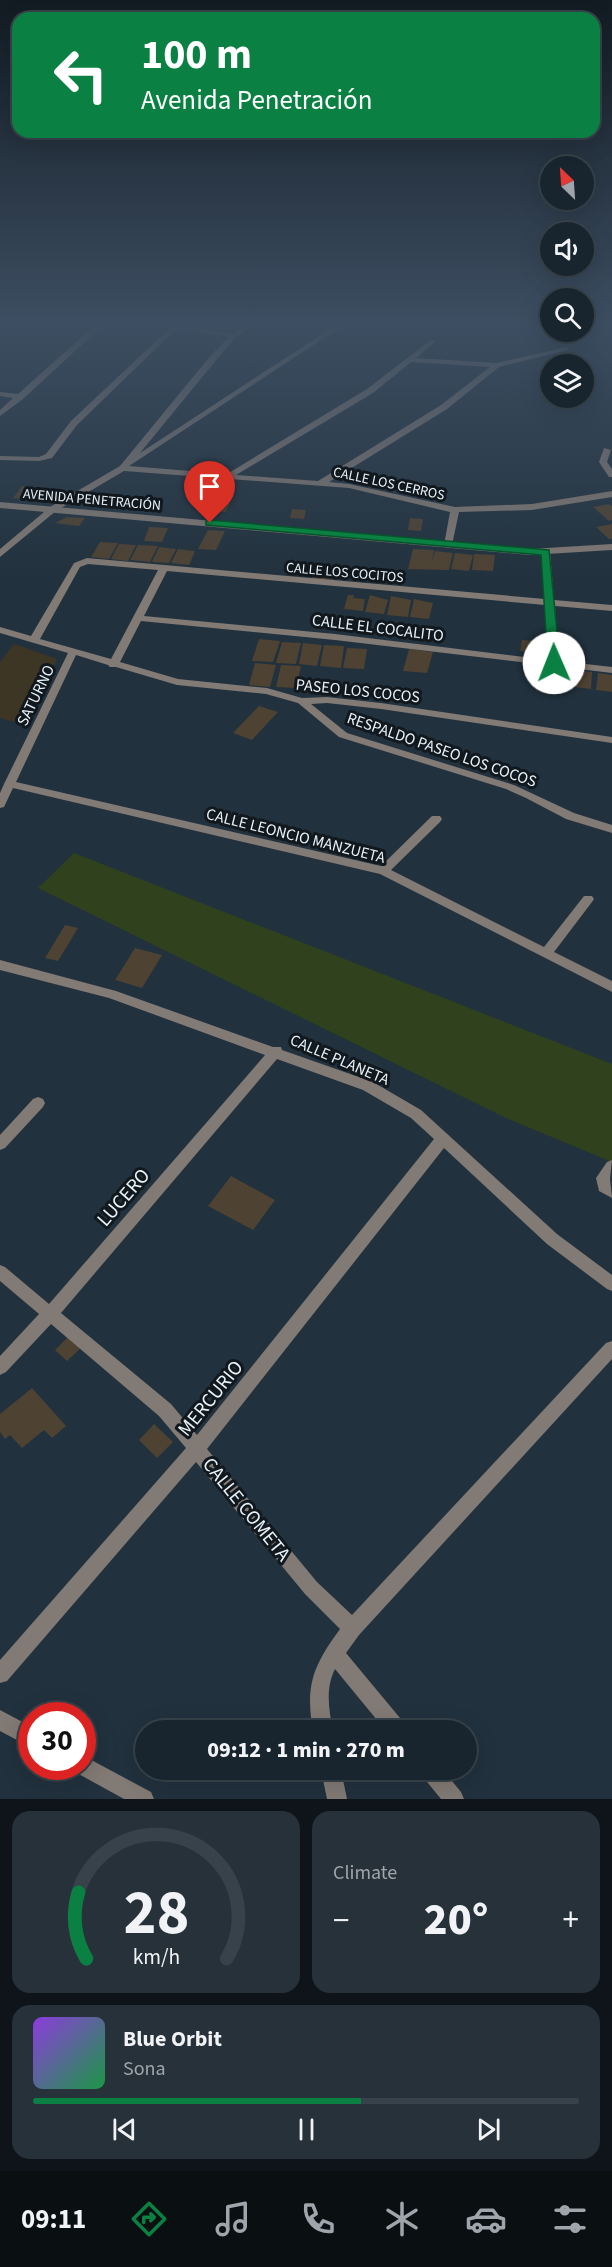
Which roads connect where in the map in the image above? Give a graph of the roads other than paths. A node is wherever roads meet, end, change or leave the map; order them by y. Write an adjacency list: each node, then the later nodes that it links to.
1 (87, 411): 7 (street)
2 (171, 411): 8 (street)
3 (210, 411): 8 (street)
4 (337, 411): 9 (street)
5 (438, 411): 11 (street)
6 (607, 450): 10 (street)
7 (0, 458)
8 (123, 468): 9 (street, CALLE LOS CERROS); 14 (street)
9 (230, 475): 11 (street, CALLE LOS CERROS)
10 (612, 476)
11 (321, 483): 15 (street, CALLE LOS CERROS)
12 (612, 494): 15 (street, CALLE LOS CERROS)
13 (0, 505): 14 (street, AVENIDA PENETRACIÓN)
14 (53, 509): 16 (street, AVENIDA PENETRACIÓN); 19 (street)
15 (455, 510): 16 (street)
16 (448, 544): 18 (street, AVENIDA PENETRACIÓN)
17 (612, 547): 18 (street, AVENIDA PENETRACIÓN)
18 (546, 552): 21 (street)
19 (0, 554)
20 (164, 568): 21 (street, CALLE LOS COCITOS); 23 (street); 25 (street, CALLE LOS COCITOS)
21 (549, 603): 22 (street, CALLE LOS COCITOS); 27 (street)
22 (612, 608)
23 (140, 618): 27 (street, CALLE EL COCALITO); 28 (street)
24 (0, 630): 25 (street, PASEO LOS COCOS)
25 (34, 640): 26 (street, PASEO LOS COCOS)
26 (73, 652): 28 (street, PASEO LOS COCOS); 32 (street, SATURNO)
27 (554, 663): 29 (street, CALLE EL COCALITO)
28 (113, 665): 30 (street, PASEO LOS COCOS)
29 (612, 670)
30 (302, 701): 31 (street, PASEO LOS COCOS); 35 (street, RESPALDO PASEO LOS COCOS)
31 (612, 740)
32 (9, 784): 33 (street); 36 (street, CALLE LEONCIO MANZUETA)
33 (0, 804)
34 (436, 819): 36 (street)
35 (612, 829)
36 (383, 872): 38 (street, CALLE LEONCIO MANZUETA)
37 (588, 899): 38 (street)
38 (546, 954): 40 (street, CALLE LEONCIO MANZUETA)
39 (0, 964): 41 (street, CALLE PLANETA)
40 (612, 987)
41 (276, 1051): 43 (street, CALLE PLANETA); 49 (street, LUCERO)
42 (38, 1103): 44 (street)
43 (442, 1140): 48 (street, CALLE PLANETA); 52 (street, MERCURIO)
44 (0, 1144)
45 (612, 1166): 46 (street)
46 (612, 1192)
47 (0, 1272): 49 (street, CALLE COMETA)
48 (612, 1284)
49 (51, 1313): 51 (street, LUCERO); 52 (street, CALLE COMETA)
50 (612, 1348): 53 (street)
51 (0, 1367)
52 (198, 1448): 53 (street, CALLE COMETA); 55 (street, MERCURIO)
53 (352, 1628): 54 (street)
54 (334, 1653): 57 (street); 58 (street)
55 (0, 1674)
56 (0, 1720): 59 (street)
57 (321, 1720)
58 (389, 1720)
59 (18, 1730)
60 (96, 1773): 63 (street)
61 (333, 1780): 64 (street)
62 (438, 1780): 65 (street)
63 (144, 1799)
64 (337, 1799)
65 (454, 1799)

